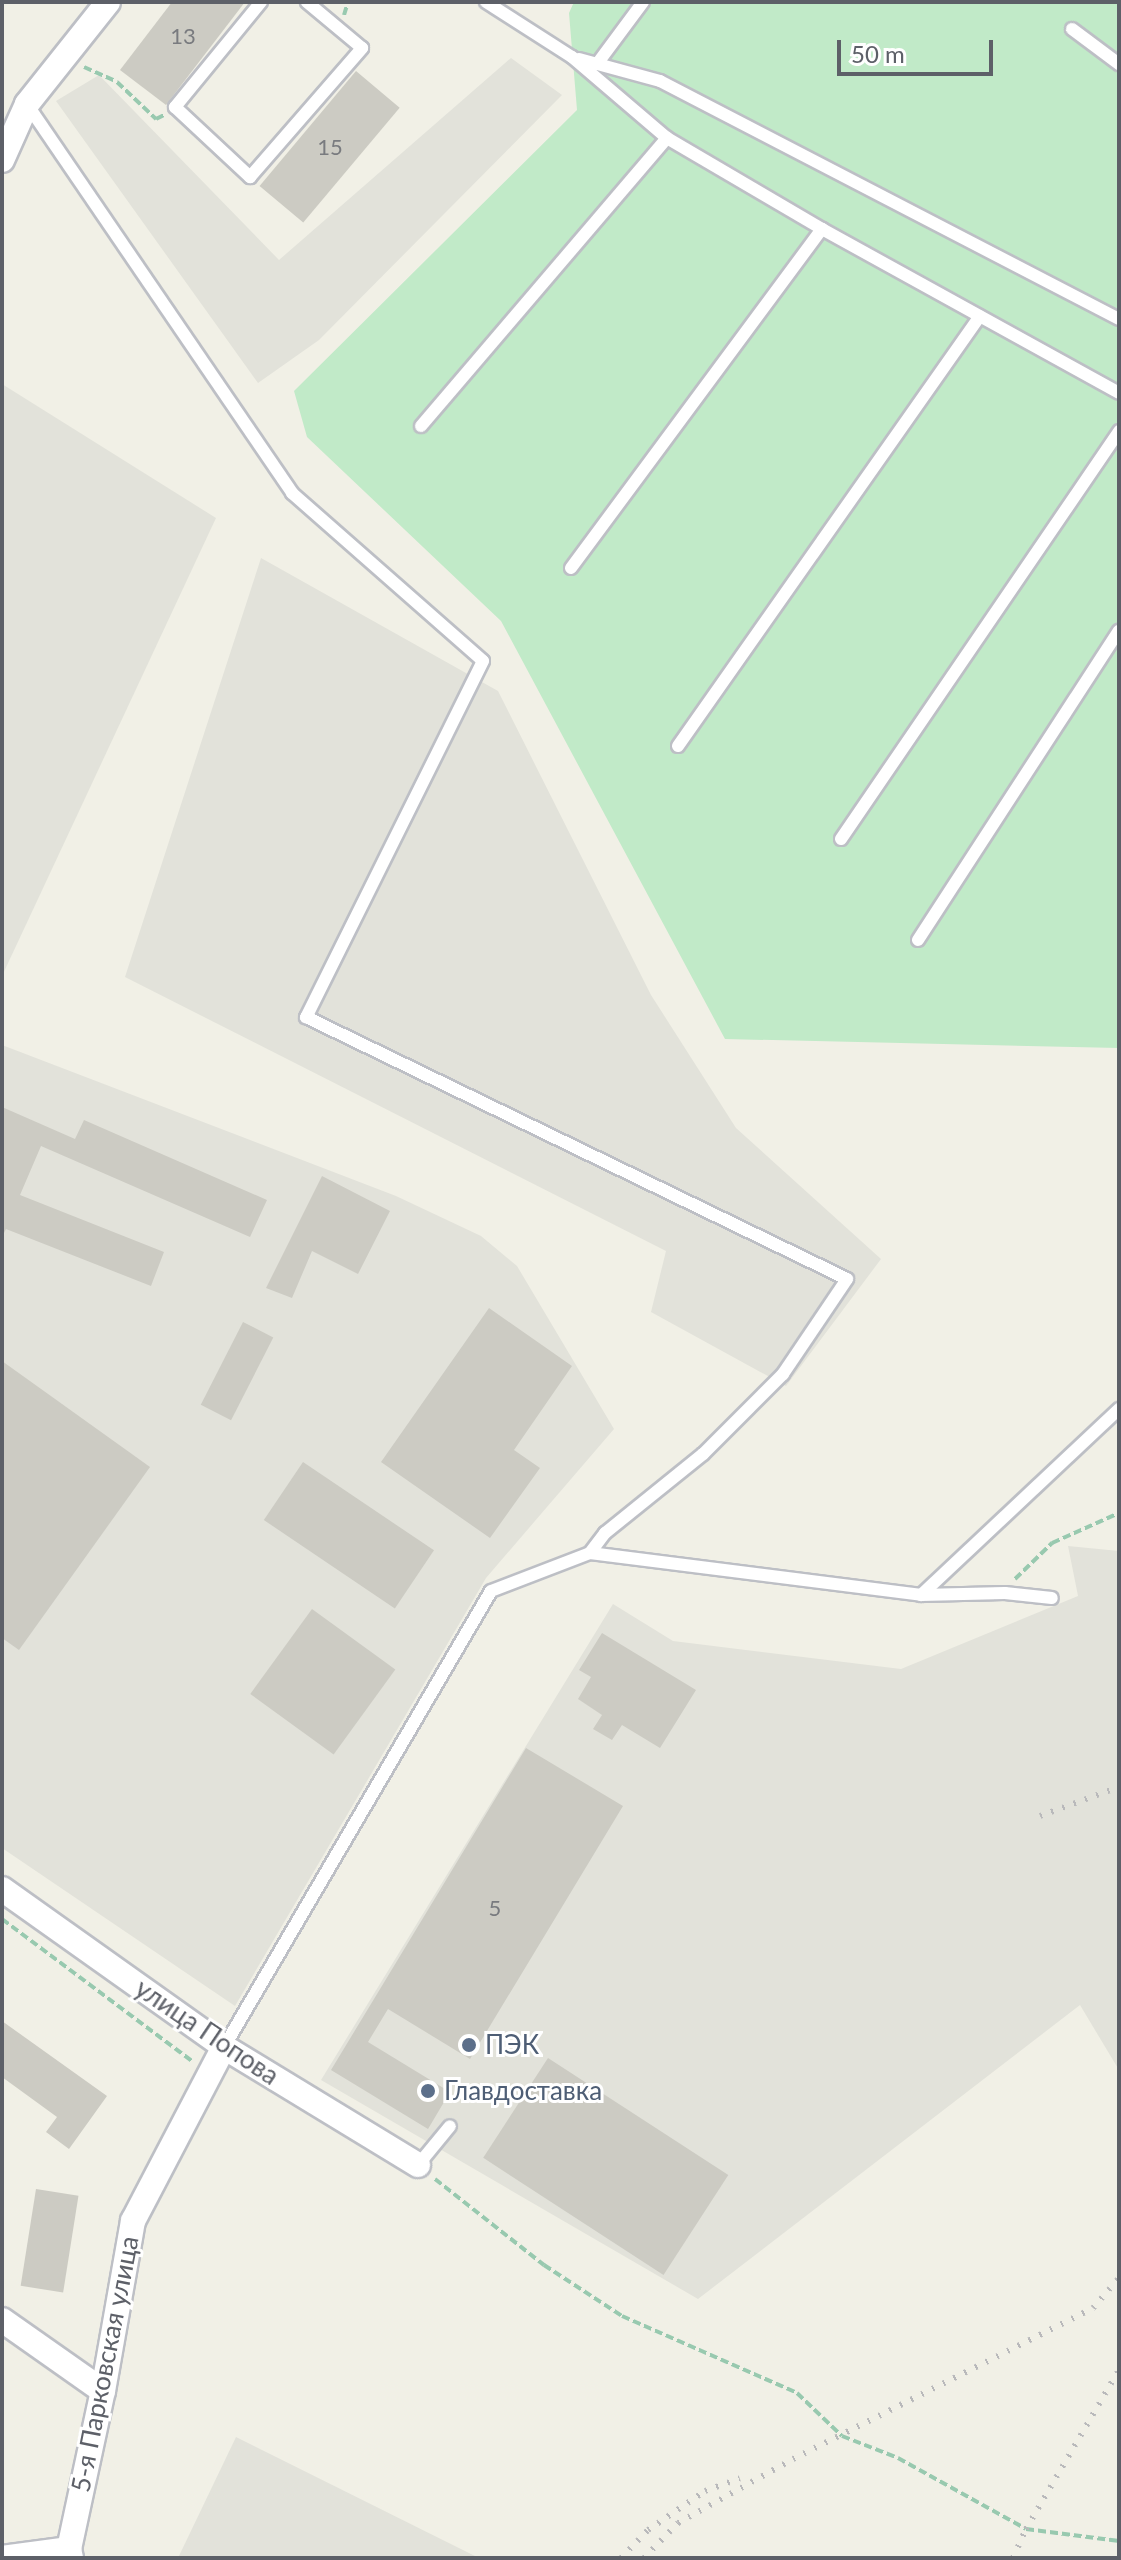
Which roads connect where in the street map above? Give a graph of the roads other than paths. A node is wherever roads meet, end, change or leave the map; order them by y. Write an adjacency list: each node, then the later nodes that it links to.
1 (108, 2): 10 (street)
2 (261, 2): 3 (lane)
3 (307, 2)
4 (486, 2): 7 (lane)
5 (643, 2): 8 (lane)
6 (1072, 29): 9 (lane)
7 (572, 57): 8 (lane); 11 (lane)
8 (597, 64): 15 (lane)
9 (1119, 64)
10 (27, 104): 12 (street); 25 (lane)
11 (667, 138): 13 (lane); 17 (lane)
12 (2, 160)
13 (822, 229): 14 (lane); 19 (lane)
14 (980, 316): 16 (lane); 21 (lane)
15 (1119, 319)
16 (1119, 393)
17 (421, 426)
18 (1119, 431): 22 (lane)
19 (571, 568)
20 (1119, 630): 23 (lane)
21 (678, 746)
22 (841, 839)
23 (918, 940)
24 (1119, 1409): 26 (lane)
25 (590, 1553): 26 (lane); 29 (lane)
26 (921, 1595): 27 (lane)
27 (1052, 1598)
28 (2, 1889): 29 (street, улица Попова)
29 (224, 2047): 31 (street, улица Попова); 33 (street, 5-я Парковская улица)
30 (450, 2126): 31 (lane)
31 (418, 2165)
32 (2, 2320): 33 (street)
33 (103, 2391): 34 (street, 5-я Парковская улица)
34 (75, 2555): 35 (street)
35 (2, 2558)

